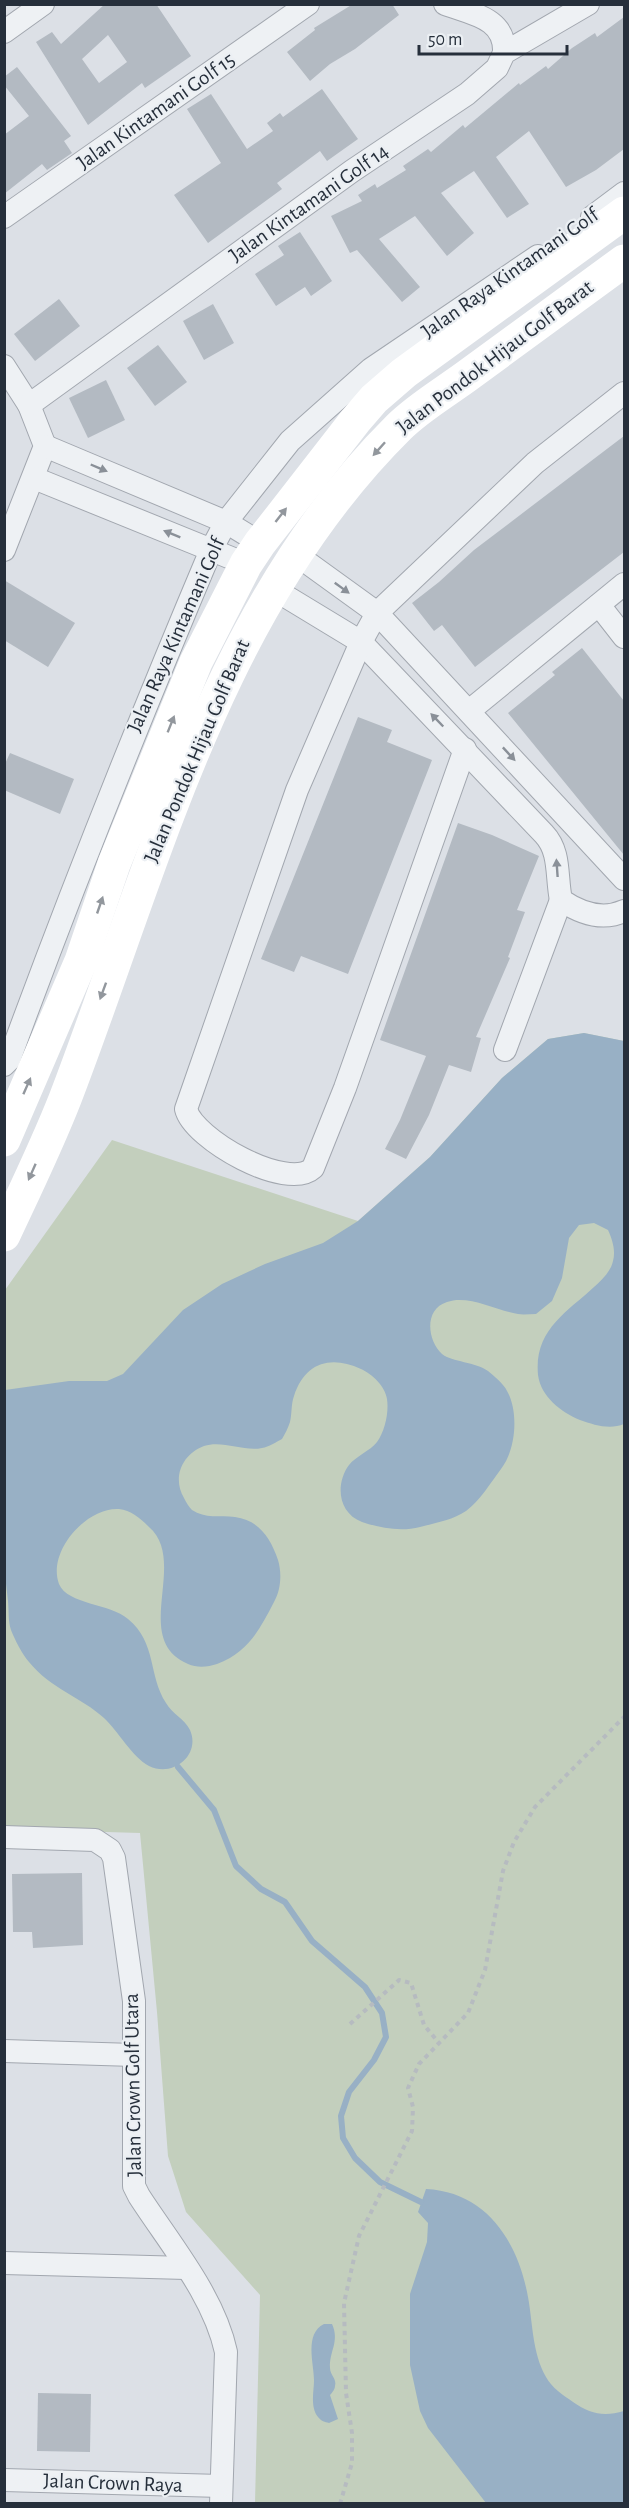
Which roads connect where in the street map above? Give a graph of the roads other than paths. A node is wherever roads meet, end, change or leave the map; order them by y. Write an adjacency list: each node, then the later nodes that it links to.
1 (43, 4): 5 (street)
2 (308, 4): 9 (street, Jalan Kintamani Golf 15)
3 (446, 4): 6 (street)
4 (588, 4): 6 (street, Jalan Kintamani Golf 14)
5 (4, 32)
6 (504, 52): 15 (street, Jalan Kintamani Golf 14)
7 (624, 193): 18 (street, Jalan Raya Kintamani Golf)
8 (624, 213): 11 (street, Jalan Pondok Hijau Golf Barat)
9 (4, 217)
10 (624, 261): 12 (street, Jalan Pondok Hijau Golf Barat)
11 (490, 311): 12 (street); 22 (street, Jalan Pondok Hijau Golf Barat, one-way to 11)
12 (512, 343): 21 (street, Jalan Pondok Hijau Golf Barat, one-way to 21)
13 (4, 366): 15 (street)
14 (624, 393): 26 (street)
15 (29, 405): 16 (street)
16 (45, 446): 17 (street); 18 (street, one-way to 18)
17 (34, 478): 19 (street); 20 (street, one-way to 17)
18 (226, 522): 20 (street, Jalan Raya Kintamani Golf); 22 (street)
19 (4, 550)
20 (211, 550): 22 (street); 37 (street, Jalan Raya Kintamani Golf)
21 (294, 553): 24 (street, Jalan Pondok Hijau Golf Barat); 26 (street, one-way to 26)
22 (253, 554): 31 (street, Jalan Pondok Hijau Golf Barat, one-way to 22)
23 (624, 584): 25 (street)
24 (272, 588): 28 (street); 32 (street, Jalan Pondok Hijau Golf Barat)
25 (599, 605): 27 (street); 29 (street)
26 (377, 613): 28 (street); 29 (street)
27 (624, 637)
28 (361, 642): 30 (street, one-way to 28); 30 (street)
29 (469, 711): 33 (street, one-way to 33)
30 (465, 749): 34 (street, one-way to 30)
31 (114, 864): 32 (street); 38 (street, Jalan Pondok Hijau Golf Barat, one-way to 31)
32 (145, 874): 39 (street, Jalan Pondok Hijau Golf Barat, one-way to 39)
33 (624, 879)
34 (561, 900): 35 (street); 36 (street)
35 (624, 911)
36 (505, 1050)
37 (4, 1065)
38 (4, 1140)
39 (4, 1235)
40 (4, 1837): 42 (street, Jalan Crown Golf Utara)
41 (4, 2051): 42 (street)
42 (134, 2055): 44 (street, Jalan Crown Golf Utara)
43 (4, 2263): 44 (street)
44 (186, 2268): 46 (street, Jalan Crown Golf Utara)
45 (4, 2480): 46 (street, Jalan Crown Raya)
46 (221, 2495)

